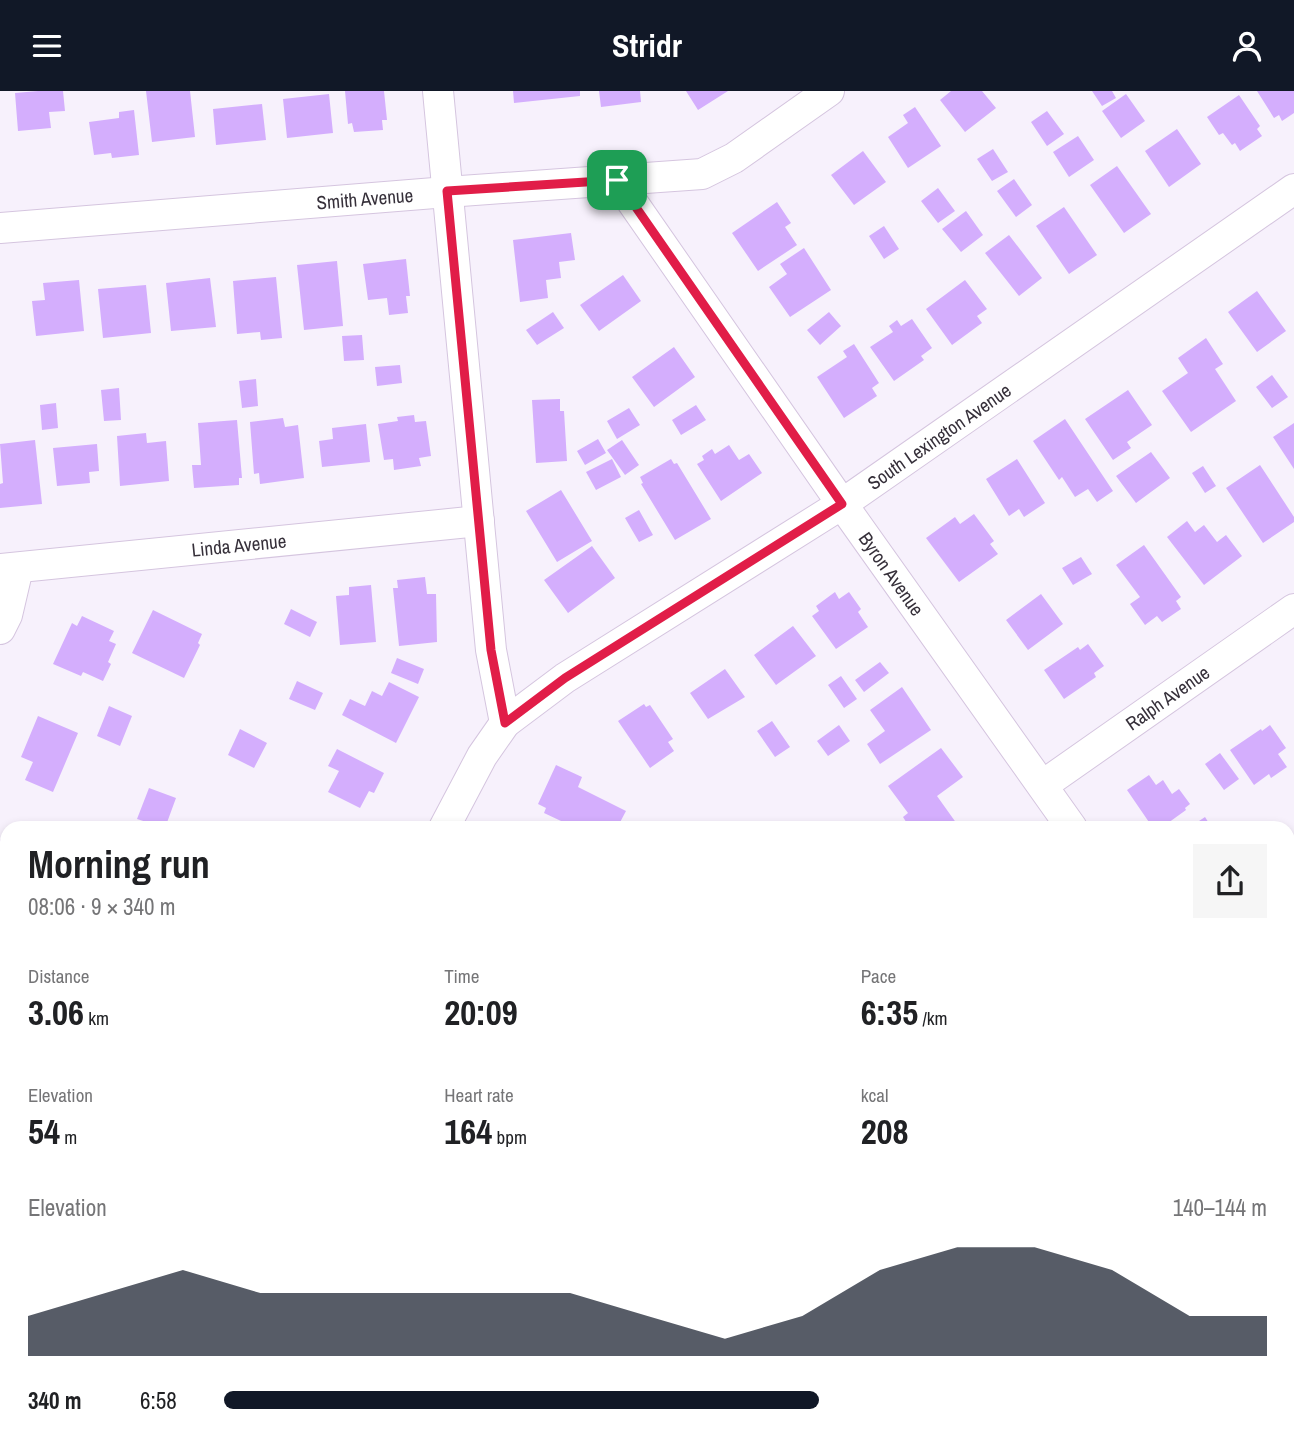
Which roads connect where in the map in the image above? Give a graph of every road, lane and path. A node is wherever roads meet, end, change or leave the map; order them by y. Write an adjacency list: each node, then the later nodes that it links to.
1 (438, 91): 5 (street)
2 (830, 91): 3 (street, Smith Avenue)
3 (617, 180): 5 (street, Smith Avenue); 7 (street, Byron Avenue)
4 (1294, 189): 7 (street, South Lexington Avenue)
5 (447, 191): 6 (street, Smith Avenue); 8 (street)
6 (0, 227)
7 (842, 504): 12 (street, South Lexington Avenue); 13 (street, Byron Avenue)
8 (478, 521): 9 (street, Linda Avenue); 12 (street)
9 (9, 568): 11 (street)
10 (1294, 609): 13 (street, Ralph Avenue)
11 (0, 629)
12 (505, 723): 14 (street, South Lexington Avenue)
13 (1043, 785): 15 (street, Byron Avenue)
14 (448, 821)
15 (1067, 821)

